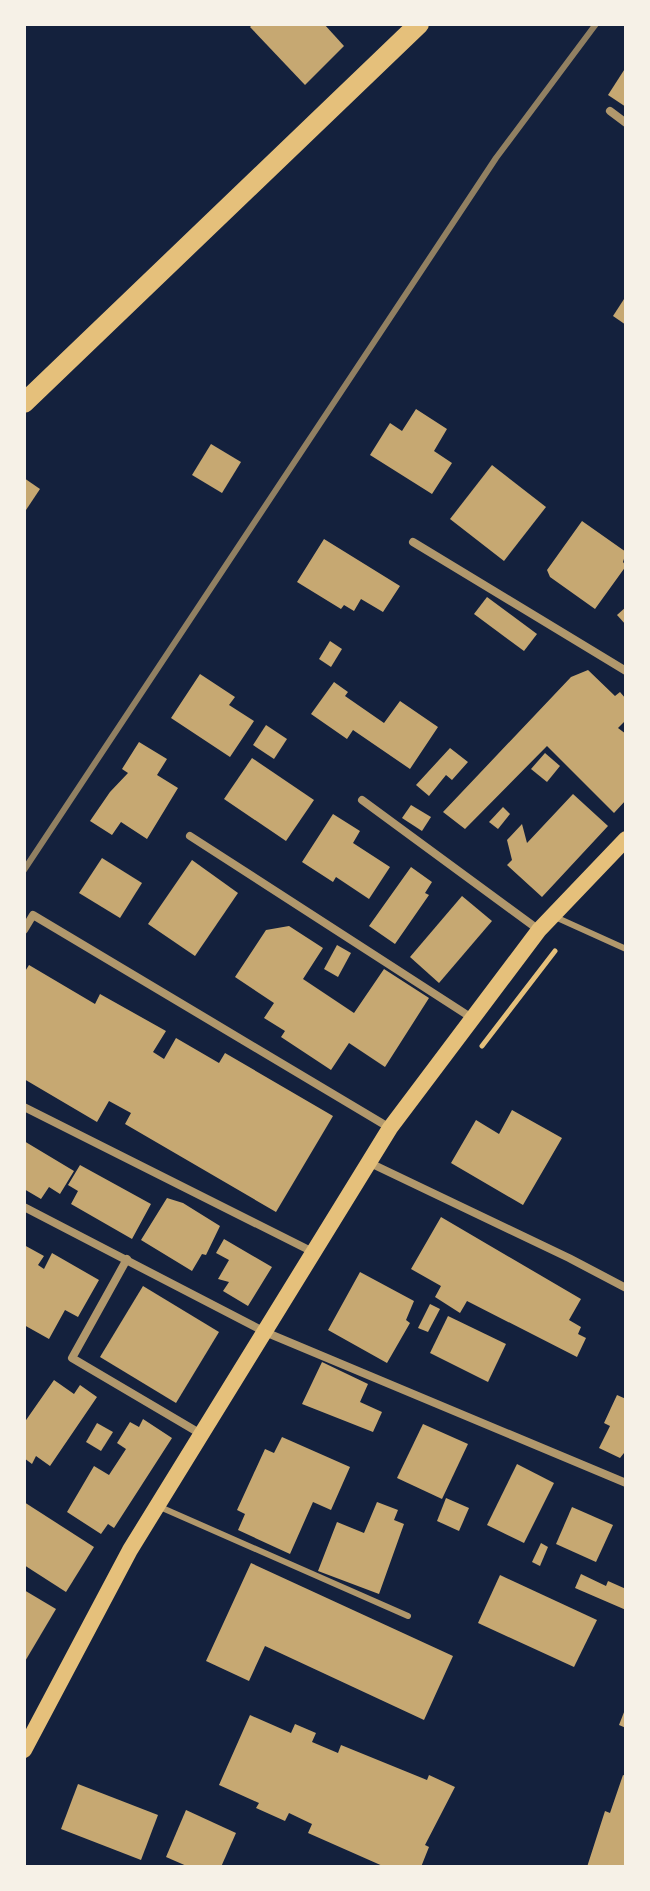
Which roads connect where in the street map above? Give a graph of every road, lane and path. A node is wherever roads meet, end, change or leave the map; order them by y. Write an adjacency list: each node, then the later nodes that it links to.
1 (419, 24): 4 (main road)
2 (610, 111): 3 (street)
3 (626, 123)
4 (24, 403)
5 (413, 542): 6 (street)
6 (626, 671)
7 (362, 800): 12 (street)
8 (190, 836): 15 (street)
9 (626, 839): 10 (main road)
10 (553, 916): 12 (main road); 13 (lane)
11 (24, 930): 18 (street)
12 (539, 930): 15 (main road)
13 (626, 949)
14 (555, 951): 16 (path)
15 (472, 1018): 18 (main road)
16 (475, 1055)
17 (24, 1107): 21 (street)
18 (390, 1128): 19 (main road)
19 (370, 1163): 21 (main road); 23 (street)
20 (24, 1207): 22 (street)
21 (313, 1253): 24 (main road)
22 (127, 1259): 24 (street); 25 (street)
23 (626, 1288)
24 (265, 1332): 25 (main road); 26 (street)
25 (201, 1435): 27 (main road)
26 (626, 1483)
27 (157, 1505): 28 (lane); 29 (main road)
28 (408, 1616)
29 (29, 1729): 30 (main road)
30 (24, 1750)

